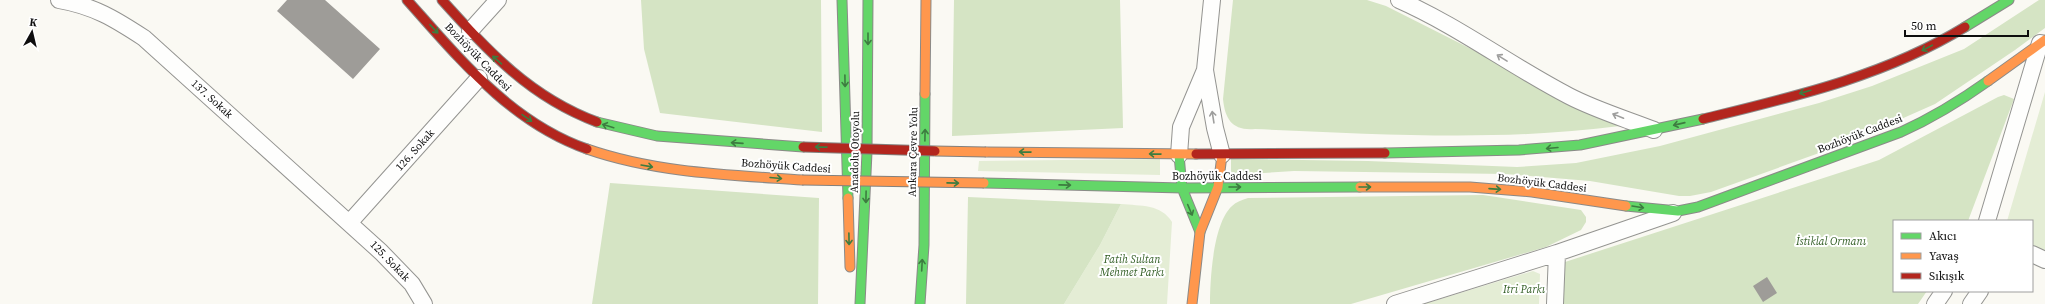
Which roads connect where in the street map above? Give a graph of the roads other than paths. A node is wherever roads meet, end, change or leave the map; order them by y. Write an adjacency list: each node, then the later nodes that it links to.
1 (59, 0): 11 (street, 137. Sokak)
2 (407, 0): 15 (main road, Bozhöyük Caddesi, one-way to 15)
3 (442, 0): 12 (main road, Bozhöyük Caddesi)
4 (498, 0): 12 (street)
5 (842, 0): 30 (main road, one-way to 30)
6 (868, 0): 34 (main road, Anadolu Otoyolu, one-way to 34)
7 (926, 0): 35 (main road, Ankara Çevre Yolu, one-way to 7)
8 (1212, 0): 14 (street)
9 (1399, 0): 16 (street, one-way to 9)
10 (2009, 0): 16 (main road, Bozhöyük Caddesi, one-way to 16)
11 (82, 2): 24 (street, 137. Sokak)
12 (470, 31): 17 (main road, Bozhöyük Caddesi, one-way to 12, bridge)
13 (2043, 42): 22 (main road, Bozhöyük Caddesi); 23 (street)
14 (1205, 70): 17 (street); 18 (street, one-way to 14)
15 (479, 78): 20 (main road, Bozhöyük Caddesi, one-way to 20, bridge); 24 (street, 126. Sokak)
16 (1654, 130): 18 (main road, Bozhöyük Caddesi, one-way to 18)
17 (1179, 155): 18 (main road, Bozhöyük Caddesi); 20 (main road)
18 (1222, 155): 19 (main road)
19 (1218, 187): 20 (main road, Bozhöyük Caddesi); 21 (main road, Bozhöyük Caddesi, one-way to 21); 25 (main road)
20 (1182, 188): 25 (main road, one-way to 25)
21 (1612, 204): 22 (main road, Bozhöyük Caddesi, one-way to 22); 26 (street)
22 (1678, 211): 26 (street)
23 (1987, 220)
24 (350, 222): 33 (street, 125. Sokak)
25 (1200, 232): 36 (main road)
26 (1613, 234): 27 (street)
27 (1557, 253): 37 (street); 38 (street)
28 (2033, 254): 29 (street)
29 (2045, 260)
30 (850, 273)
31 (1943, 292): 39 (street)
32 (1979, 292): 40 (street)
33 (424, 304)
34 (860, 304)
35 (920, 304)
36 (1192, 304)
37 (1395, 304)
38 (1554, 304)
39 (1935, 304)
40 (1971, 304)

